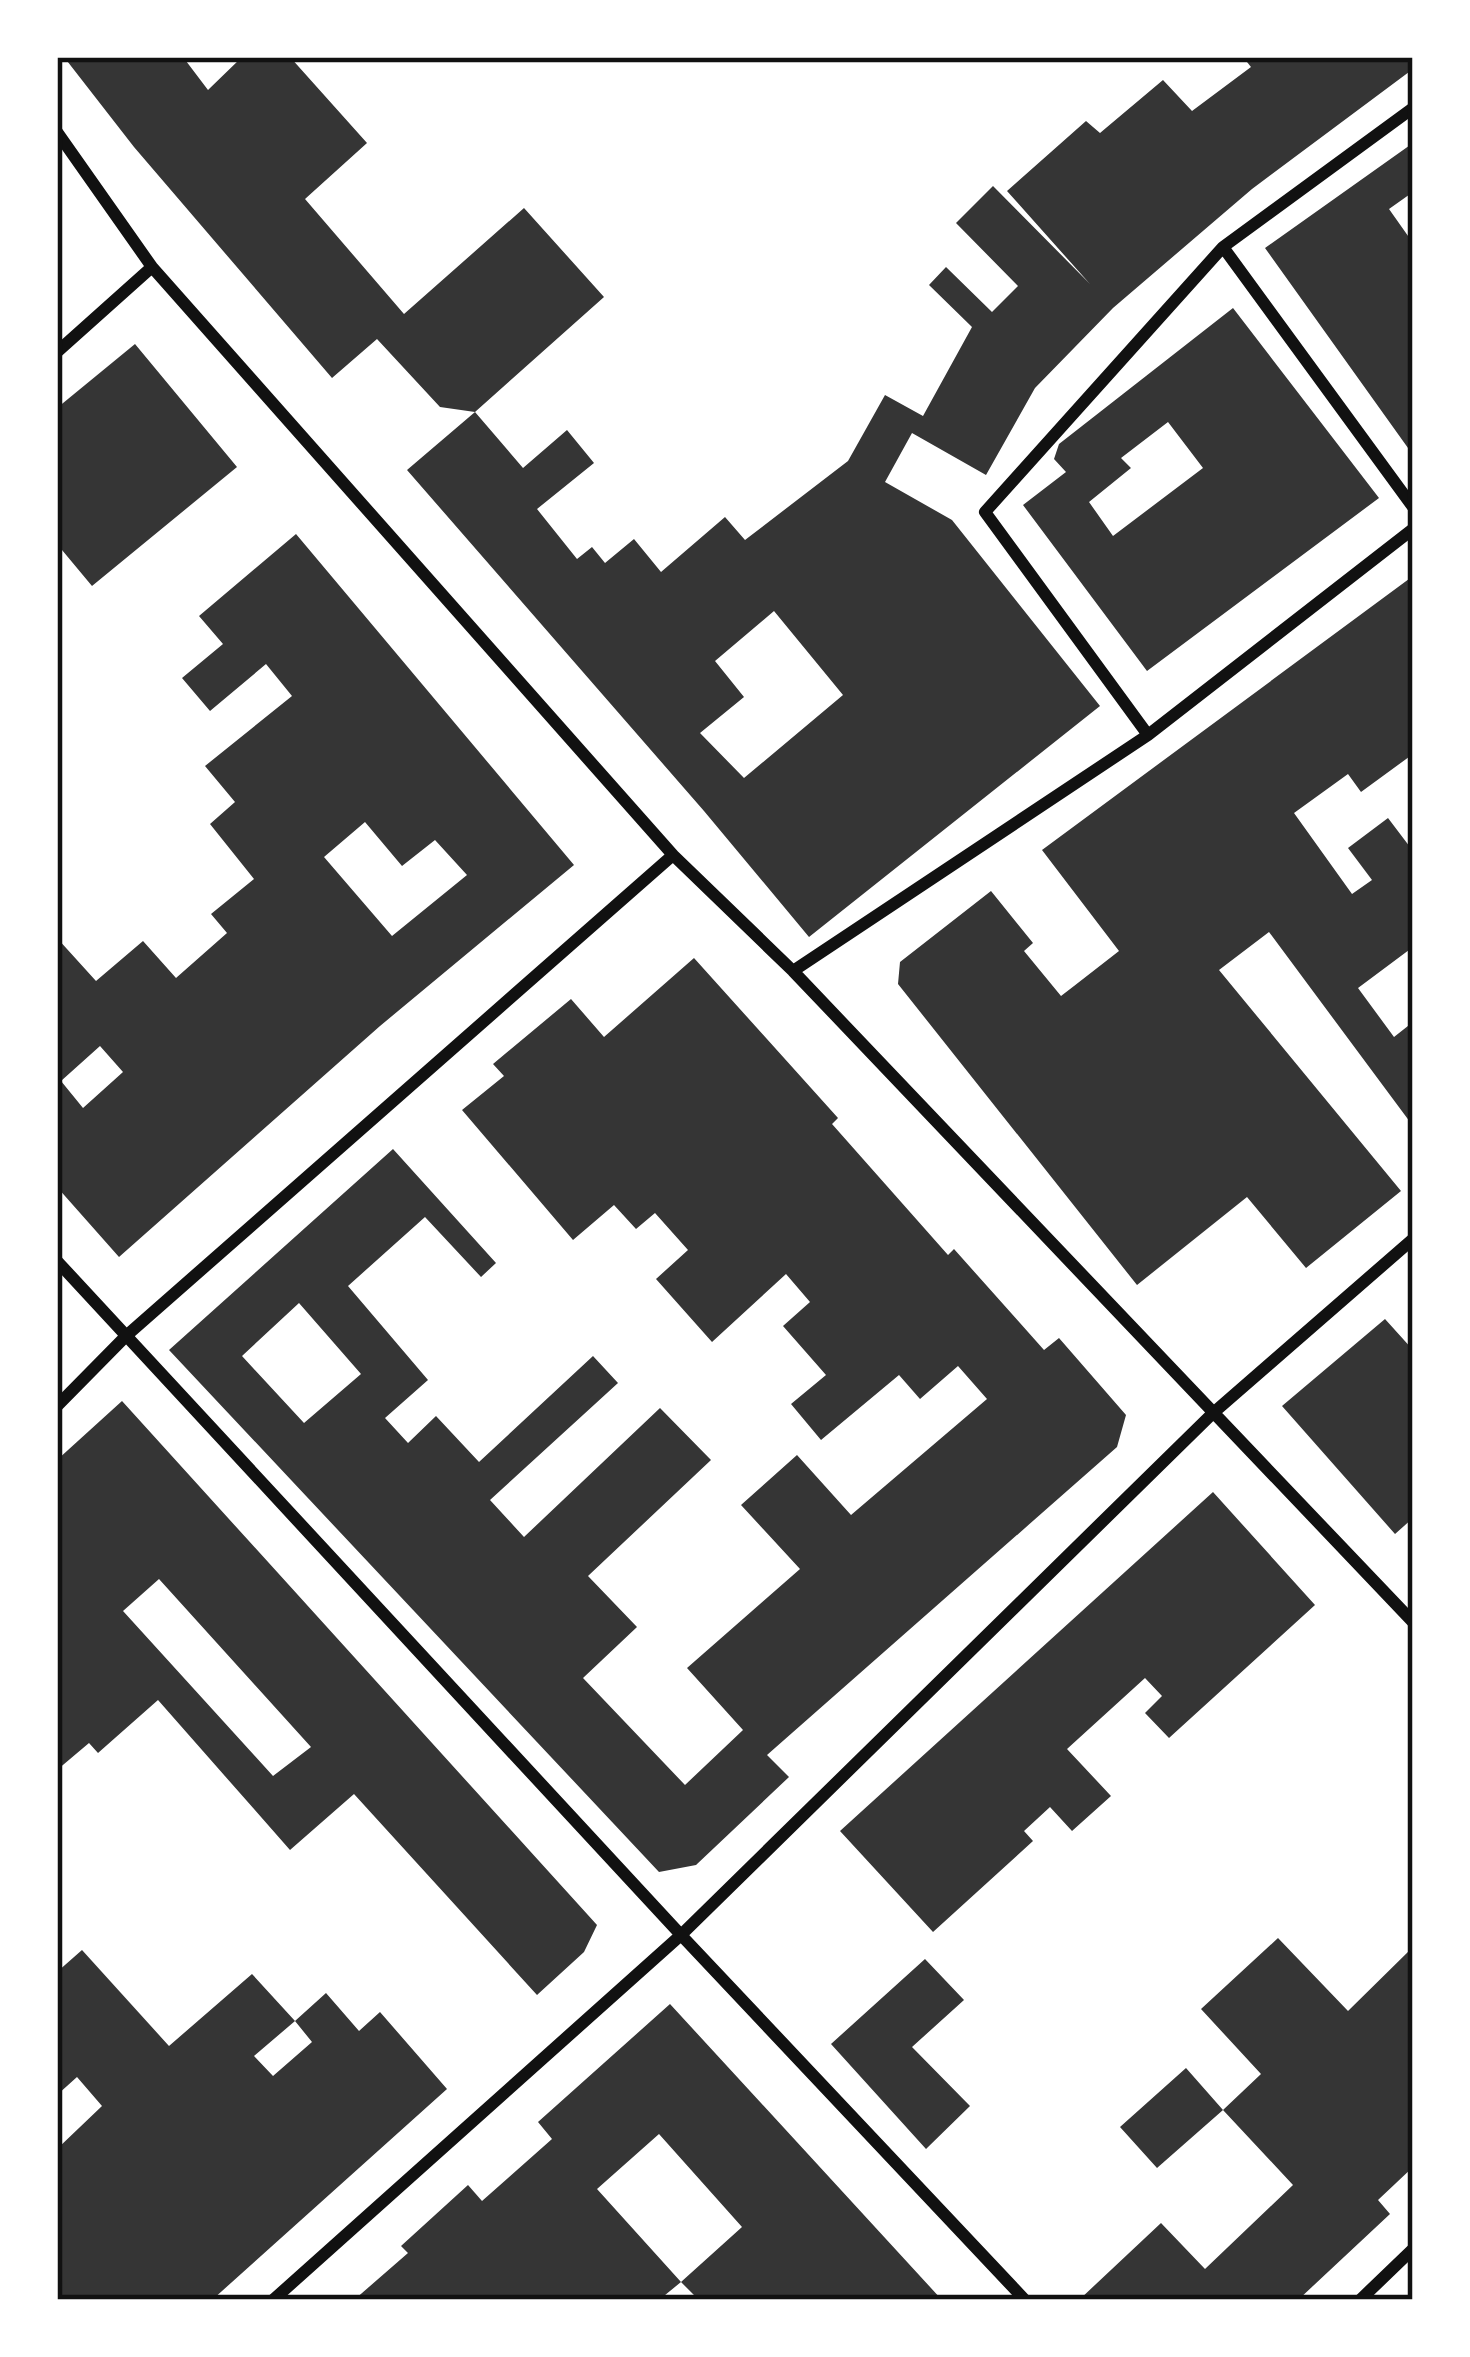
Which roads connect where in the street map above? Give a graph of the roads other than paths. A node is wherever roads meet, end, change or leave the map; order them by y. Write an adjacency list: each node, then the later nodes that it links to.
1 (1413, 108): 3 (street)
2 (57, 131): 4 (street)
3 (1223, 247): 6 (street); 8 (street)
4 (152, 267): 5 (street); 9 (street)
5 (57, 352)
6 (1413, 507)
7 (1413, 529): 8 (street)
8 (1148, 735): 10 (street)
9 (673, 854): 10 (street); 13 (street)
10 (793, 971): 15 (street)
11 (1413, 1239): 15 (street)
12 (57, 1261): 13 (street)
13 (126, 1336): 14 (street); 17 (street)
14 (57, 1406)
15 (1212, 1414): 16 (street); 17 (street)
16 (1413, 1622)
17 (681, 1935): 19 (street); 20 (street)
18 (1413, 2248): 21 (street)
19 (273, 2300)
20 (1025, 2300)
21 (1360, 2300)

